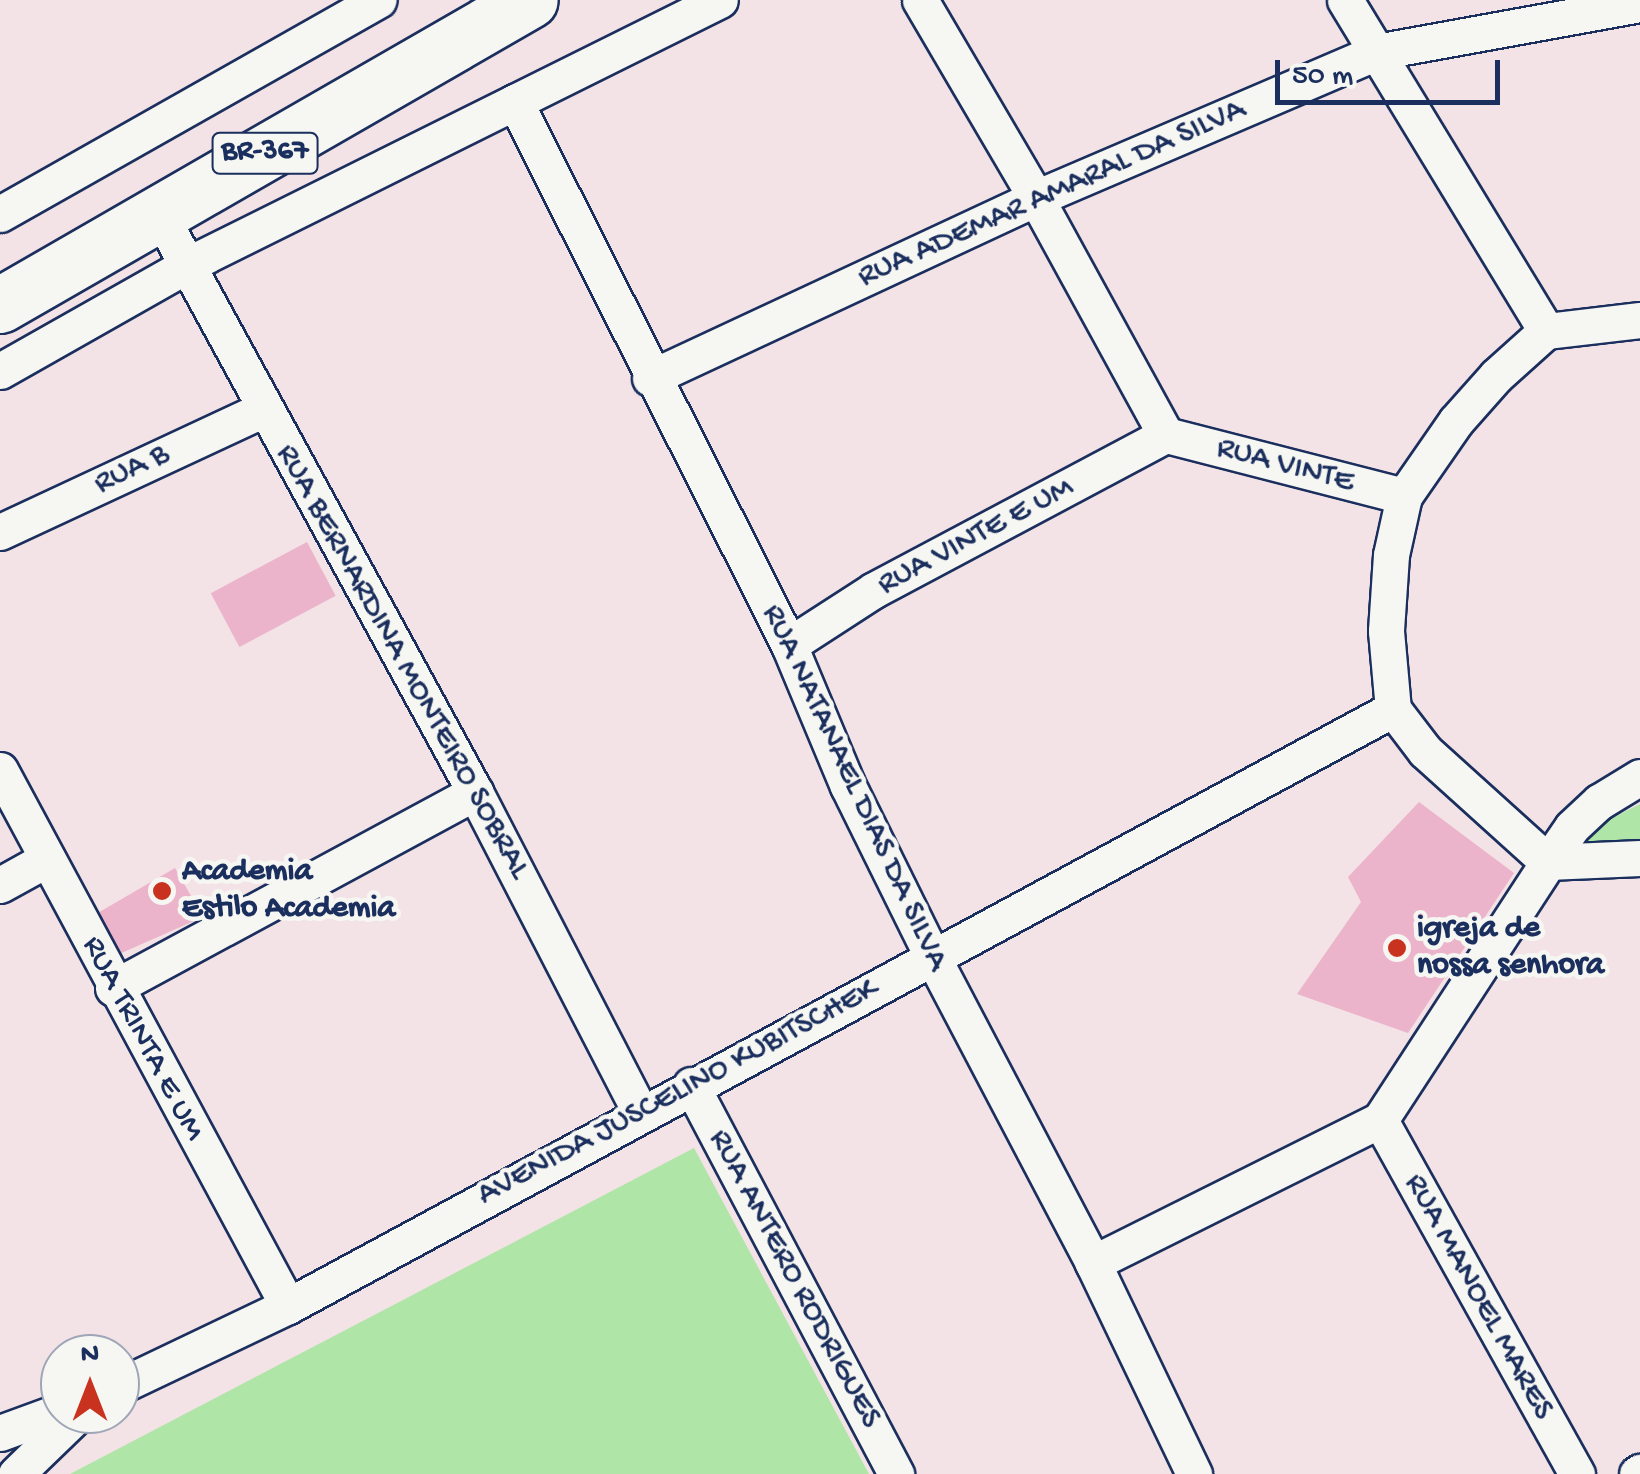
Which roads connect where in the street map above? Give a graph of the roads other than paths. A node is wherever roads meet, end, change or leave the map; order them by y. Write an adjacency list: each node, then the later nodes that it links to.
1 (379, 0): 10 (street)
2 (530, 0): 11 (main road, BR-367)
3 (720, 0): 8 (street)
4 (920, 0): 9 (street)
5 (1344, 0): 7 (street)
6 (1640, 4): 7 (street, RUA ADEMAR AMARAL DA SILVA)
7 (1376, 52): 9 (street, RUA ADEMAR AMARAL DA SILVA); 15 (street)
8 (515, 102): 12 (street); 17 (street, RUA NATANAEL DIAS DA SILVA)
9 (1036, 198): 17 (street, RUA ADEMAR AMARAL DA SILVA); 19 (street)
10 (0, 214)
11 (160, 214): 12 (street, RUA BERNARDINA MONTEIRO SOBRAL); 13 (main road, BR-367)
12 (186, 265): 16 (street); 18 (street, RUA BERNARDINA MONTEIRO SOBRAL)
13 (0, 306)
14 (1640, 320): 15 (street)
15 (1546, 330): 20 (street)
16 (0, 372)
17 (650, 378): 22 (street, RUA NATANAEL DIAS DA SILVA)
18 (264, 409): 21 (street, RUA B); 26 (street, RUA BERNARDINA MONTEIRO SOBRAL)
19 (1166, 435): 20 (street, RUA VINTE); 22 (street, RUA VINTE E UM)
20 (1404, 496): 23 (street)
21 (0, 532)
22 (788, 645): 31 (street, RUA NATANAEL DIAS DA SILVA)
23 (1392, 708): 29 (street); 31 (street, AVENIDA JUSCELINO KUBITSCHEK)
24 (0, 770): 28 (street, RUA TRINTA E UM)
25 (1640, 777): 29 (street)
26 (475, 792): 32 (street); 34 (street, RUA BERNARDINA MONTEIRO SOBRAL)
27 (1640, 858): 29 (street)
28 (46, 860): 30 (street); 32 (street, RUA TRINTA E UM)
29 (1548, 862): 35 (street)
30 (0, 886)
31 (932, 956): 33 (street, AVENIDA JUSCELINO KUBITSCHEK); 36 (street, RUA NATANAEL DIAS DA SILVA)
32 (114, 988): 37 (street, RUA TRINTA E UM)
33 (692, 1084): 34 (street, AVENIDA JUSCELINO KUBITSCHEK); 43 (street, RUA ANTERO RODRIGUES)
34 (640, 1112): 37 (street, AVENIDA JUSCELINO KUBITSCHEK)
35 (1380, 1120): 36 (street); 45 (street, RUA MANOEL MARES)
36 (1093, 1263): 44 (street, RUA NATANAEL DIAS DA SILVA)
37 (288, 1306): 38 (street, AVENIDA JUSCELINO KUBITSCHEK)
38 (140, 1376)
39 (40, 1418): 40 (street)
40 (0, 1433)
41 (57, 1434): 42 (street)
42 (16, 1474)
43 (896, 1474)
44 (1194, 1474)
45 (1577, 1474)

